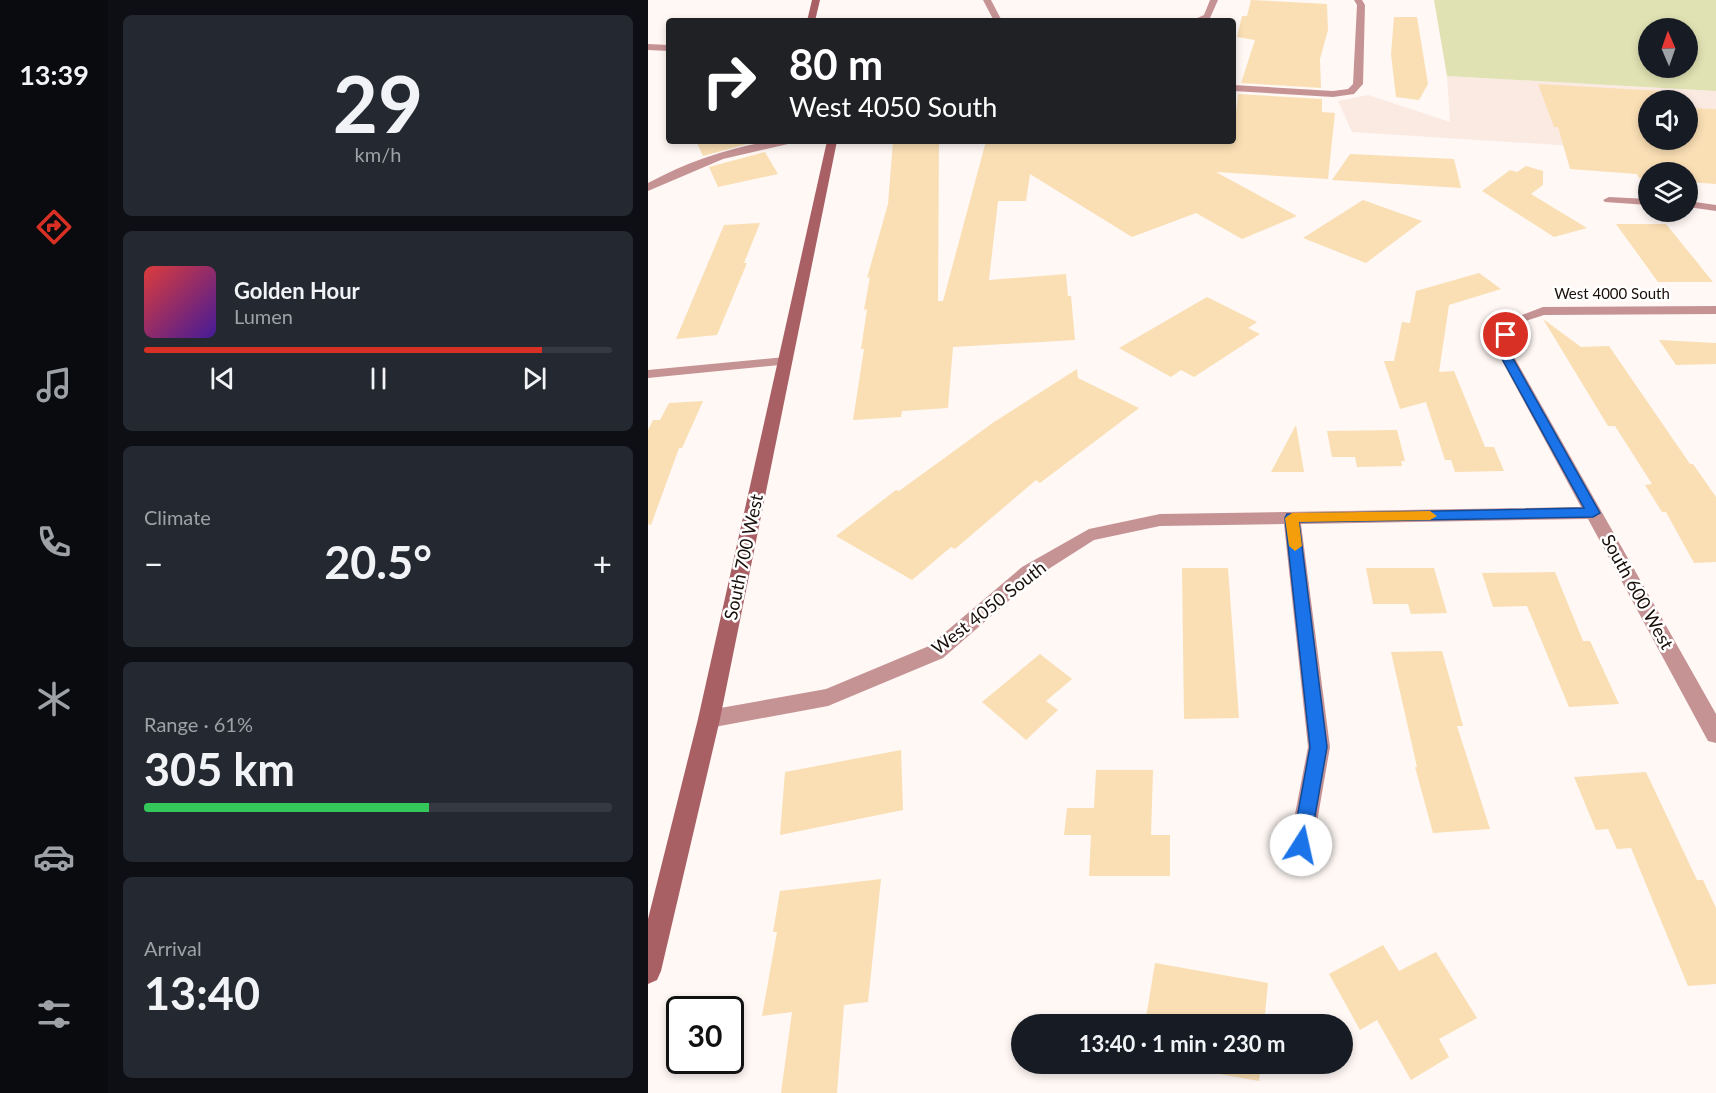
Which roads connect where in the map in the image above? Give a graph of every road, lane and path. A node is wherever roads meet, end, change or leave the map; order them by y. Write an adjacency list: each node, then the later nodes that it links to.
1 (816, 0): 5 (street)
2 (987, 0): 6 (street)
3 (1214, 0): 7 (street)
4 (1358, 0): 10 (street)
5 (812, 18)
6 (996, 18)
7 (1202, 18)
8 (648, 47): 9 (street)
9 (666, 48)
10 (1236, 88)
11 (772, 144): 13 (street)
12 (831, 144): 20 (street, South 700 West)
13 (648, 188)
14 (1609, 200): 15 (street)
15 (1638, 201)
16 (1698, 205): 17 (street)
17 (1716, 208)
18 (1716, 310): 19 (street, West 4000 South)
19 (1510, 322): 22 (street, South 600 West)
20 (785, 361): 21 (street); 24 (street, South 700 West)
21 (648, 374)
22 (1593, 513): 23 (street, West 4050 South); 25 (street, South 600 West)
23 (1292, 518): 24 (street, West 4050 South); 26 (street)
24 (710, 719): 27 (street, South 700 West)
25 (1716, 734)
26 (1301, 845)
27 (648, 971)

